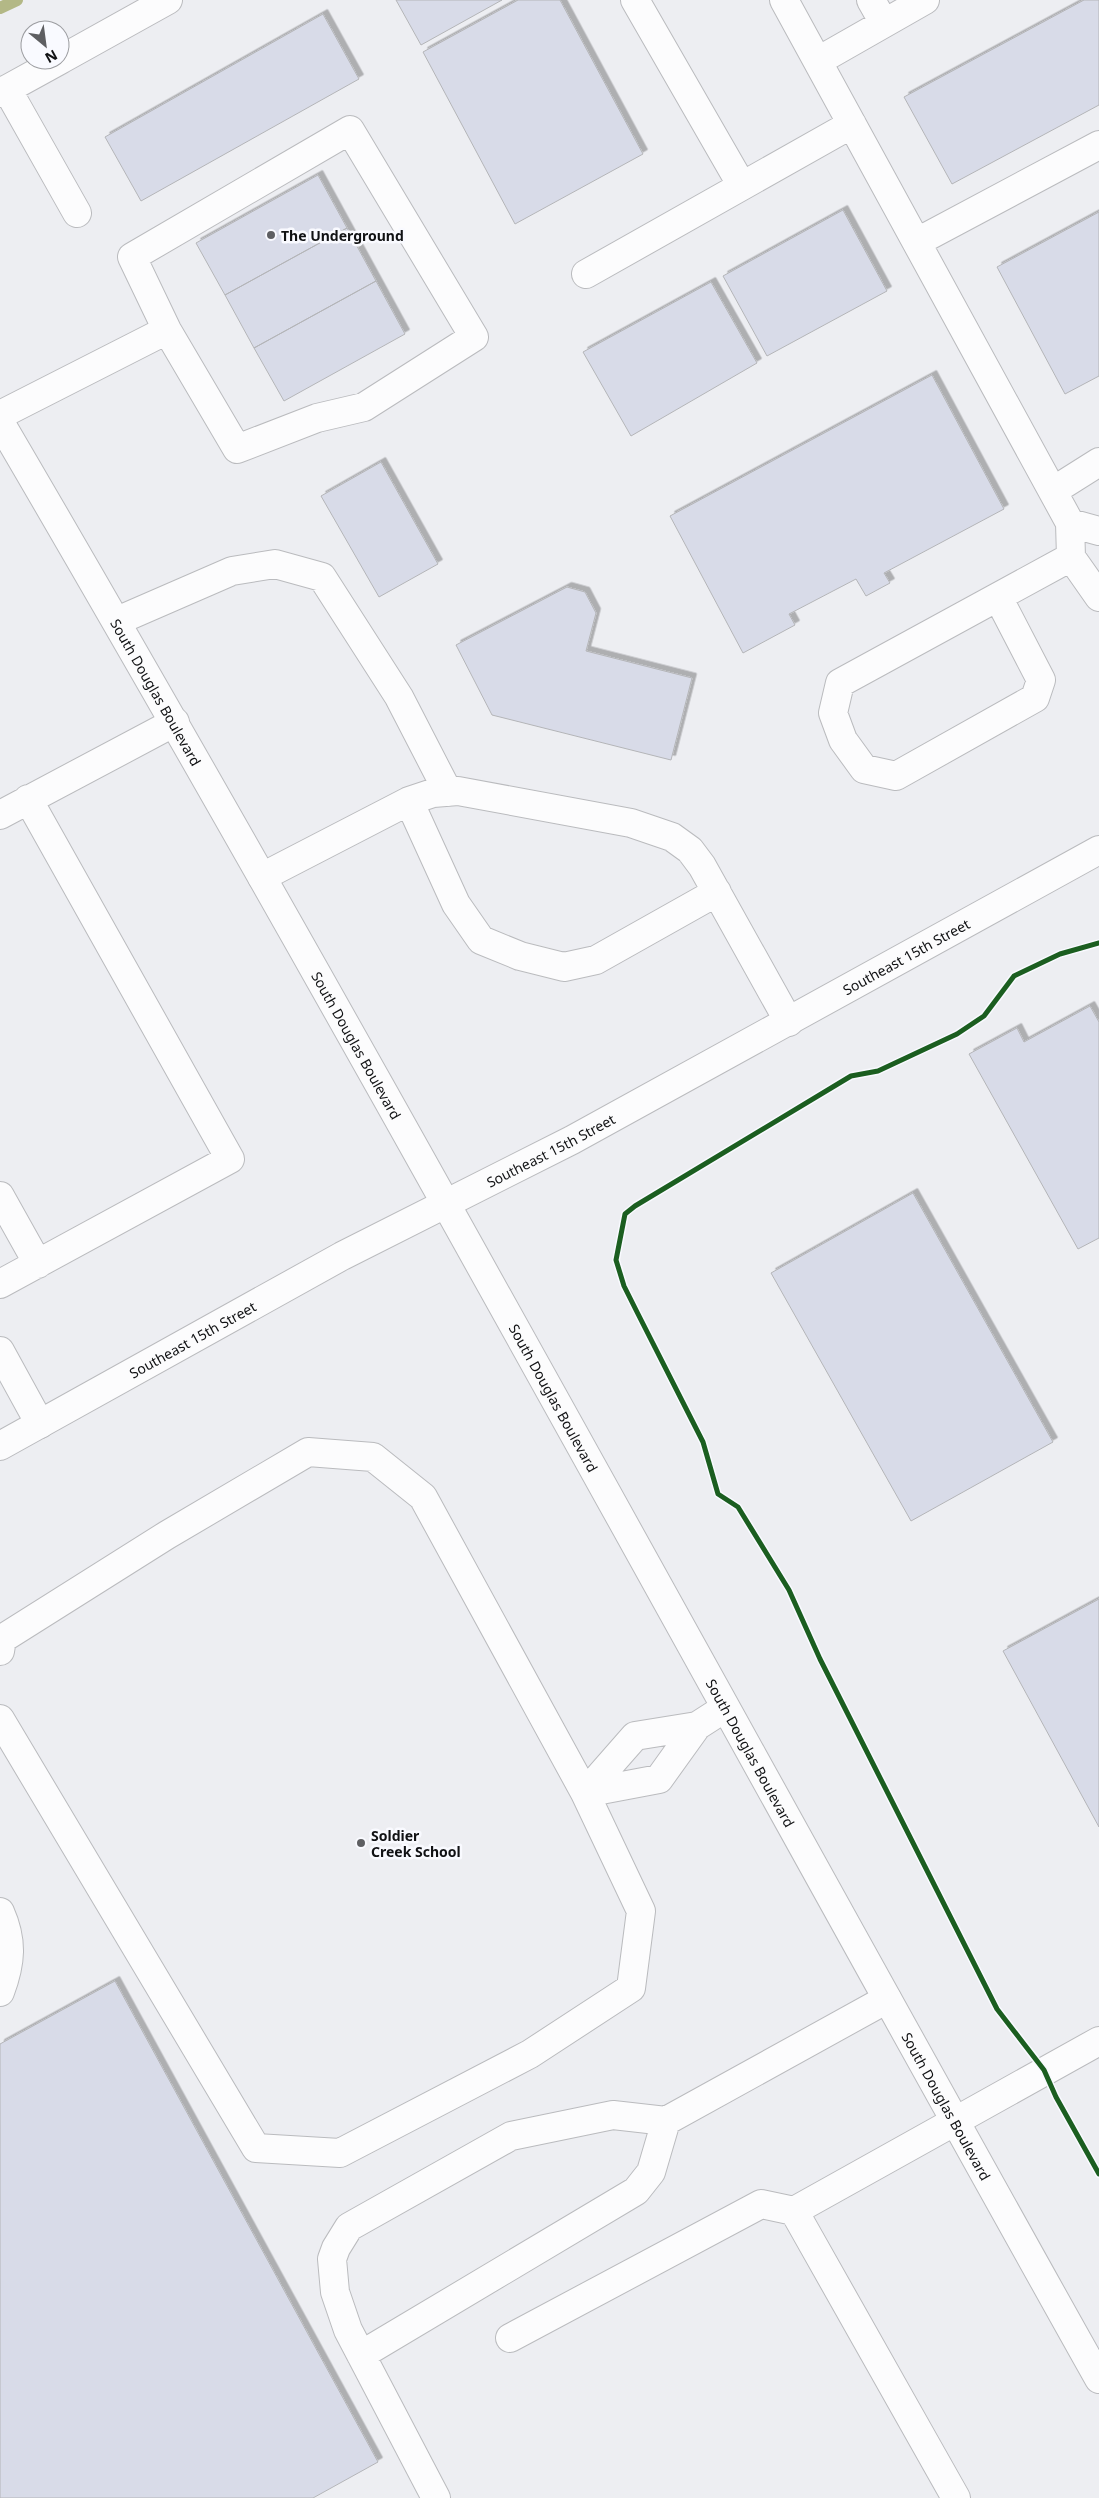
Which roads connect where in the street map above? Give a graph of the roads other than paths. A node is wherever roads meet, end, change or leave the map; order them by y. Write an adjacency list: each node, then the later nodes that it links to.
1 (168, 0): 6 (main road)
2 (635, 0): 12 (main road)
3 (784, 0): 7 (main road)
4 (925, 0): 5 (main road)
5 (877, 12): 7 (main road)
6 (70, 54)
7 (818, 61): 10 (main road)
8 (42, 70): 9 (main road)
9 (4, 91): 13 (main road)
10 (852, 124): 12 (main road); 14 (main road)
11 (1099, 145): 14 (main road)
12 (742, 186): 15 (main road)
13 (77, 213)
14 (917, 242): 20 (main road)
15 (586, 274)
16 (167, 330): 16 (main road); 17 (main road)
17 (0, 416)
18 (0, 422): 26 (main road, South Douglas Boulevard)
19 (1099, 462): 20 (main road)
20 (1053, 492): 21 (main road)
21 (1070, 523): 22 (main road); 23 (main road)
22 (1099, 531)
23 (1071, 557): 24 (main road); 25 (main road)
24 (998, 597): 24 (main road)
25 (1099, 597)
26 (117, 621): 27 (main road, South Douglas Boulevard); 28 (main road)
27 (175, 722): 29 (main road); 33 (main road, South Douglas Boulevard)
28 (448, 792): 30 (main road); 34 (main road)
29 (28, 799): 31 (main road); 38 (main road)
30 (409, 801): 33 (main road); 34 (main road)
31 (0, 815)
32 (1099, 850): 35 (main road, Southeast 15th Street)
33 (262, 877): 37 (main road, South Douglas Boulevard)
34 (718, 892): 35 (main road)
35 (789, 1022): 37 (main road, Southeast 15th Street)
36 (0, 1196): 38 (main road)
37 (446, 1204): 41 (main road, Southeast 15th Street); 44 (main road, South Douglas Boulevard)
38 (38, 1264): 39 (main road)
39 (0, 1284)
40 (0, 1351): 41 (main road)
41 (40, 1424): 42 (main road, Southeast 15th Street)
42 (0, 1446)
43 (0, 1651): 47 (main road)
44 (725, 1708): 46 (main road); 50 (main road, South Douglas Boulevard)
45 (0, 1718): 47 (main road)
46 (697, 1726): 47 (main road); 47 (main road)
47 (585, 1793)
48 (0, 1912): 49 (main road)
49 (0, 1992)
50 (887, 1999): 52 (main road); 53 (main road, South Douglas Boulevard)
51 (1099, 2041): 53 (main road)
52 (666, 2121): 56 (main road); 56 (main road)
53 (954, 2121): 54 (main road); 57 (main road, South Douglas Boulevard)
54 (794, 2211): 55 (main road); 59 (main road)
55 (510, 2338)
56 (361, 2355): 58 (main road)
57 (1099, 2379)
58 (436, 2498)
59 (956, 2498)

